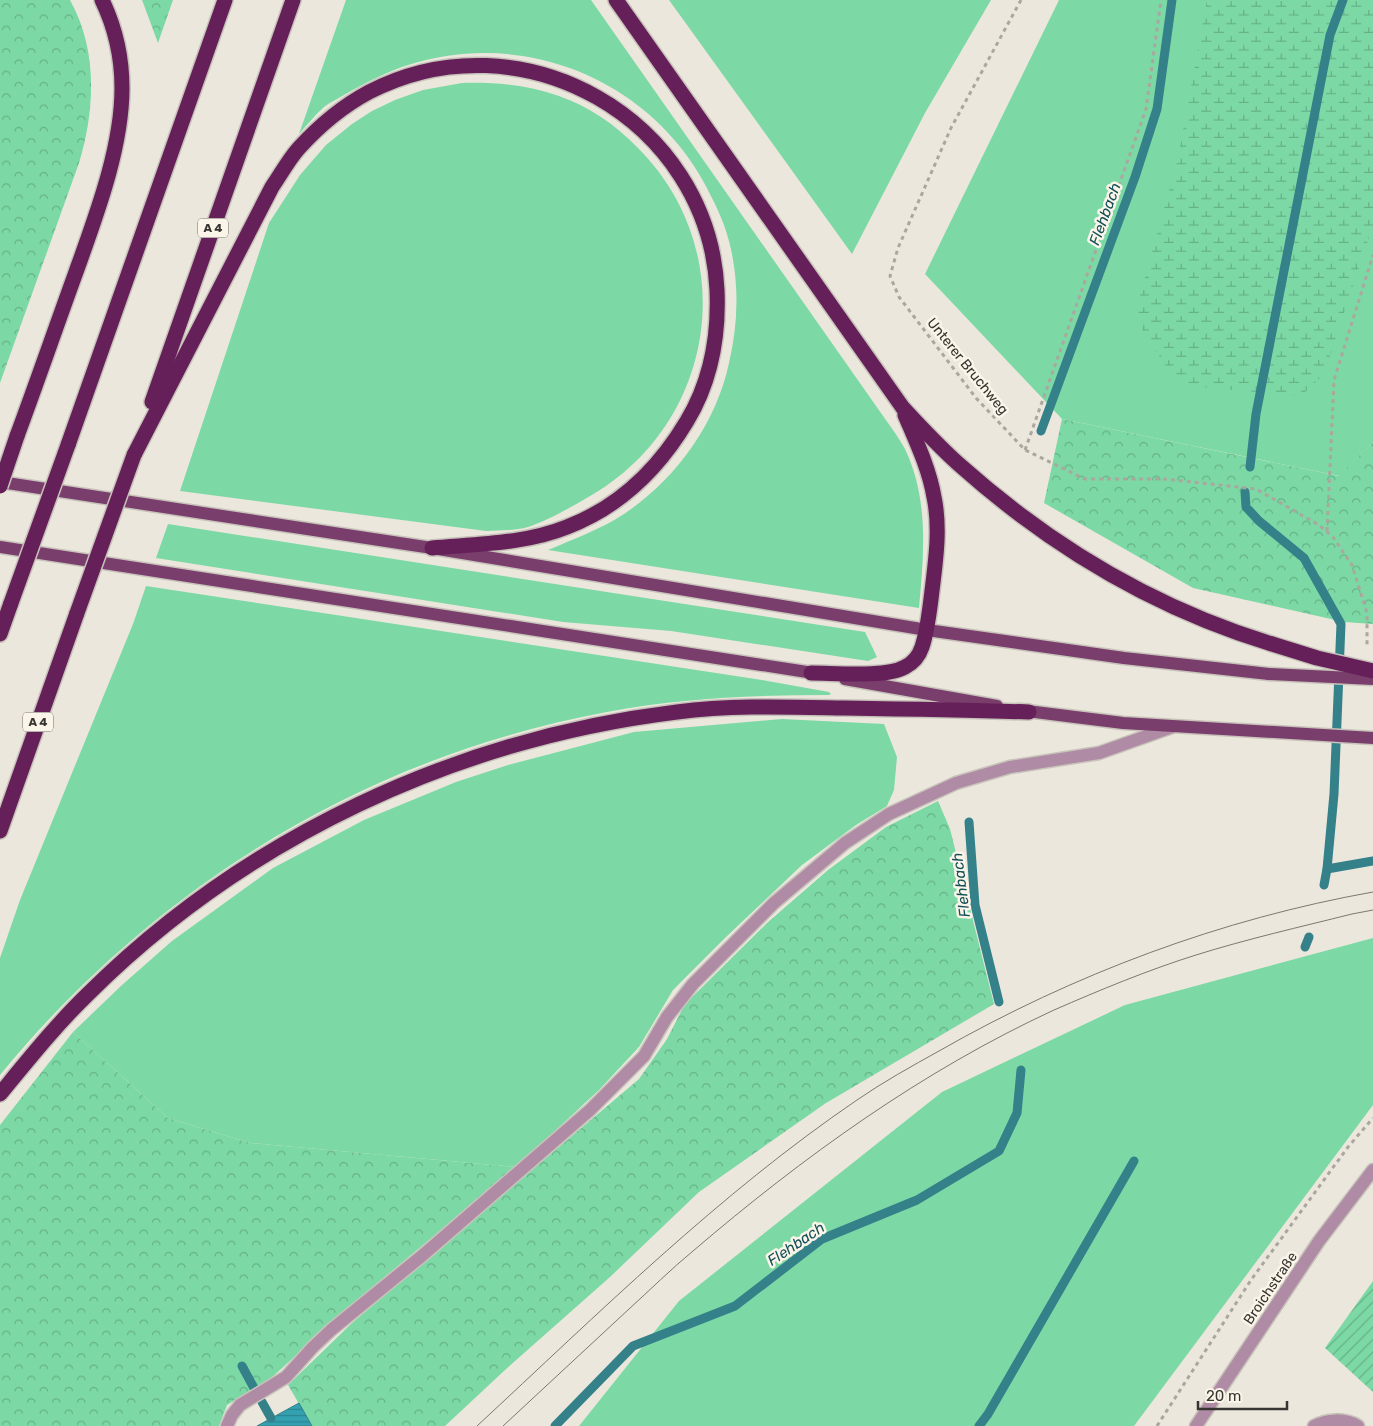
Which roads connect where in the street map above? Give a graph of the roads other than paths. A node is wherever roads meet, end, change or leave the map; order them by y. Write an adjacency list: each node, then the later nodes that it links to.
1 (102, 0): 8 (highway, bridge)
2 (225, 0): 12 (highway, bridge)
3 (293, 0): 6 (highway, A 4)
4 (616, 0): 5 (highway)
5 (903, 408): 11 (highway); 13 (highway, bridge)
6 (134, 455): 10 (highway); 19 (highway, A 4, bridge)
7 (0, 482): 10 (main road)
8 (0, 486)
9 (0, 547): 14 (main road)
10 (432, 548): 11 (main road)
11 (927, 630): 14 (highway); 15 (main road, bridge)
12 (0, 634)
13 (1373, 671)
14 (812, 673): 16 (main road)
15 (1373, 679)
16 (1029, 712): 17 (main road); 20 (highway)
17 (1172, 727): 18 (main road); 22 (street)
18 (1373, 738)
19 (0, 831)
20 (0, 1094)
21 (1373, 1170): 23 (street, Broichstraße)
22 (227, 1426)
23 (1196, 1426)
24 (1314, 1426): 25 (street)
25 (1358, 1426)

